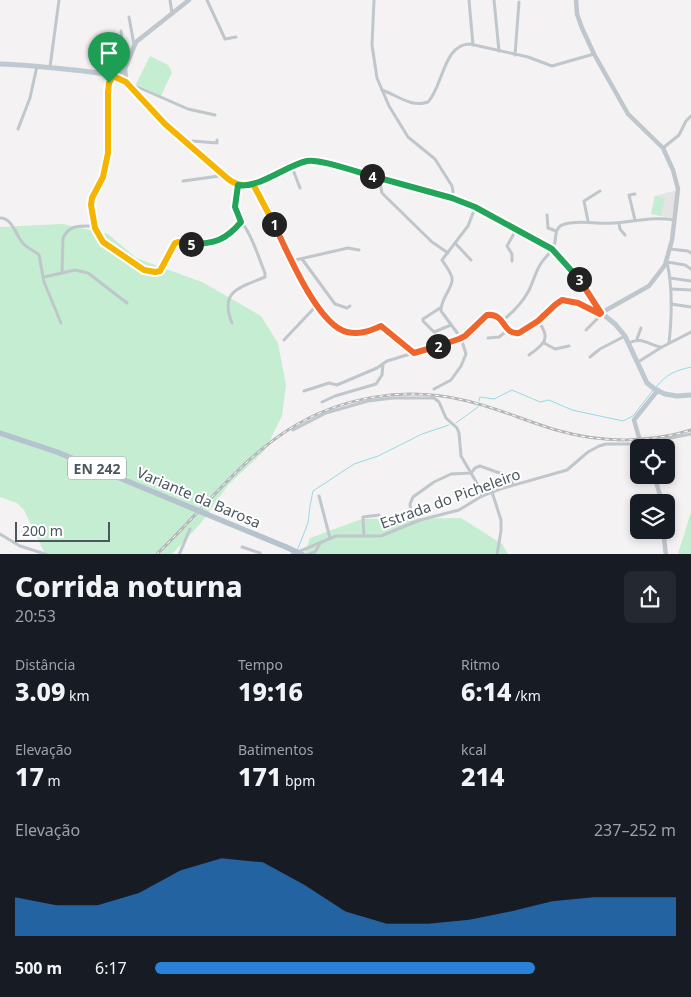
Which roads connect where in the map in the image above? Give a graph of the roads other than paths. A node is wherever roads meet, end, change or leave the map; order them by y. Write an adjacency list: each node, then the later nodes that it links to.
1 (59, 0): 22 (street)
2 (170, 0): 10 (street)
3 (189, 0): 10 (street)
4 (207, 0): 13 (street)
5 (374, 0): 26 (street)
6 (469, 0): 14 (street)
7 (494, 0): 16 (street)
8 (576, 0): 17 (street)
9 (519, 2): 18 (street)
10 (172, 13): 15 (street)
11 (129, 17): 15 (street)
12 (121, 31): 19 (street)
13 (236, 38)
14 (473, 45): 16 (street); 26 (street)
15 (134, 46): 19 (street)
16 (500, 52): 18 (street)
17 (594, 54): 18 (street); 32 (street)
18 (516, 55)
19 (127, 60): 23 (street)
20 (0, 64): 21 (main road)
21 (37, 66): 22 (main road); 29 (street)
22 (50, 67): 24 (main road)
23 (125, 68): 24 (street); 25 (street)
24 (115, 77): 25 (main road); 51 (street)
25 (127, 82): 27 (street); 31 (main road)
26 (382, 90): 42 (street)
27 (215, 114)
28 (691, 116): 32 (street)
29 (18, 129)
30 (217, 140): 31 (street)
31 (189, 147): 34 (main road)
32 (663, 148): 47 (street)
33 (292, 167): 35 (main road); 37 (main road); 39 (street)
34 (221, 174): 36 (street); 38 (main road)
35 (379, 178): 42 (main road); 59 (street)
36 (183, 181)
37 (253, 184): 38 (main road); 63 (street)
38 (238, 185): 49 (street)
39 (300, 188)
40 (600, 191): 48 (street)
41 (635, 194): 46 (street)
42 (452, 198): 43 (main road)
43 (475, 207): 52 (main road); 55 (street)
44 (547, 215): 53 (street)
45 (0, 218): 68 (street)
46 (635, 220): 47 (street); 50 (street)
47 (674, 220): 57 (street)
48 (588, 221): 50 (street); 53 (street)
49 (241, 222): 51 (street); 83 (street)
50 (619, 223): 54 (street)
51 (95, 226): 67 (street)
52 (516, 229): 56 (main road); 64 (street)
53 (556, 231): 56 (street)
54 (625, 235)
55 (455, 243): 59 (street); 62 (street)
56 (552, 249): 79 (main road); 80 (street)
57 (670, 249): 60 (street); 65 (street)
58 (359, 250): 61 (street)
59 (448, 253): 78 (street)
60 (691, 253)
61 (302, 259): 63 (street); 76 (street)
62 (471, 260)
63 (292, 261): 75 (street)
64 (512, 261)
65 (667, 262): 66 (street); 69 (street); 79 (street)
66 (691, 269)
67 (62, 272): 68 (street); 73 (street)
68 (44, 277): 82 (street)
69 (670, 278): 70 (street); 71 (street)
70 (691, 281)
71 (671, 289): 72 (street); 74 (street)
72 (691, 290)
73 (126, 303)
74 (671, 304): 77 (street); 95 (street)
75 (317, 305): 93 (street); 99 (street)
76 (350, 306)
77 (691, 307)
78 (440, 308): 84 (street); 84 (street)
79 (601, 313): 81 (street); 87 (street); 89 (main road)
80 (502, 321): 86 (street); 90 (street)
81 (538, 321): 86 (street); 96 (street)
82 (61, 323)
83 (232, 323)
84 (451, 325): 90 (street)
85 (641, 328): 92 (street)
86 (508, 330): 91 (street)
87 (586, 330)
88 (691, 332): 95 (street)
89 (625, 336): 94 (main road); 101 (street)
90 (461, 338): 99 (street); 104 (street)
91 (488, 338)
92 (637, 339): 94 (street); 98 (street)
93 (284, 340)
94 (629, 343): 102 (main road)
95 (669, 343): 98 (street)
96 (544, 344): 97 (street); 100 (street)
97 (569, 346)
98 (662, 347): 102 (street)
99 (414, 353): 103 (street)
100 (529, 355)
101 (590, 357)
102 (638, 362): 105 (main road)
103 (384, 364): 106 (street); 108 (street)
104 (434, 389)
105 (656, 389): 107 (main road); 112 (street)
106 (304, 391)
107 (691, 395)
108 (322, 402)
109 (293, 430): 115 (street)
110 (0, 433): 133 (main road, Variante da Barosa / EN 242, bridge)
111 (691, 434): 113 (street, Estrada do Picheleiro)
112 (639, 439)
113 (670, 439)
114 (630, 445): 116 (street, Estrada do Picheleiro)
115 (471, 473): 116 (street); 119 (street); 121 (street)
116 (513, 485): 117 (street, Estrada do Picheleiro)
117 (492, 492): 119 (street, Estrada do Picheleiro); 135 (street)
118 (319, 496): 125 (street)
119 (482, 496): 121 (street, Estrada do Picheleiro)
120 (379, 514): 124 (street)
121 (412, 523): 124 (street, Estrada do Picheleiro)
122 (190, 529): 130 (street)
123 (0, 534): 129 (street)
124 (364, 536): 125 (street, Estrada do Picheleiro)
125 (330, 538): 127 (street, Estrada do Picheleiro)
126 (664, 539): 136 (street)
127 (321, 542): 132 (street, Estrada do Picheleiro); 134 (street)
128 (242, 546): 131 (street)
129 (48, 554)
130 (179, 554)
131 (261, 554)
132 (291, 554)
133 (303, 554)
134 (307, 554)
135 (497, 554)
136 (666, 554)

